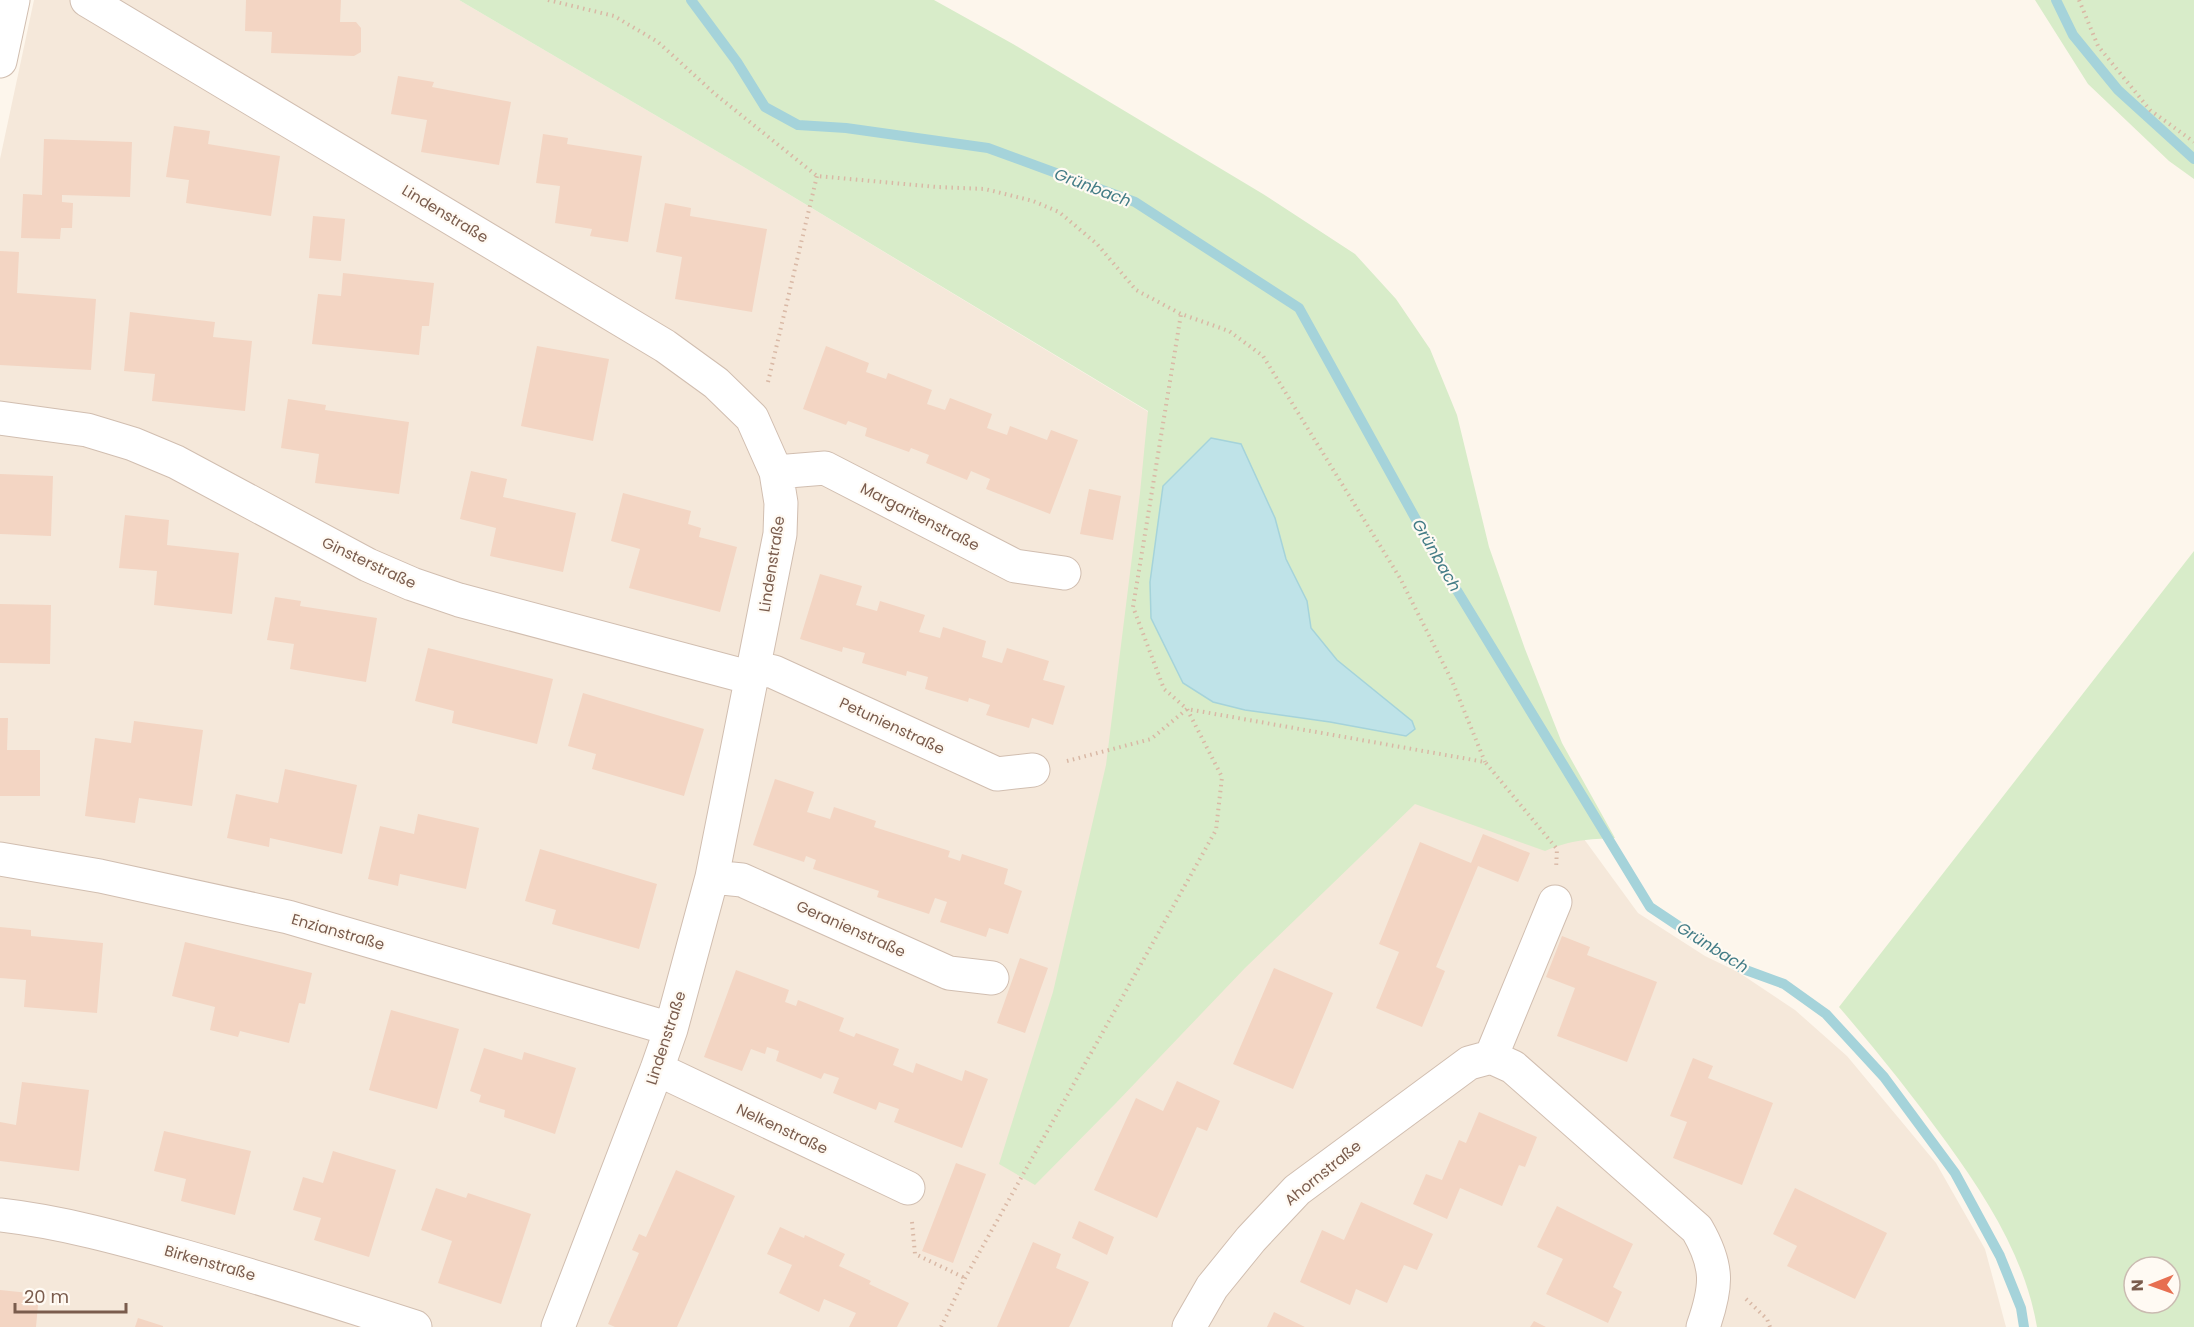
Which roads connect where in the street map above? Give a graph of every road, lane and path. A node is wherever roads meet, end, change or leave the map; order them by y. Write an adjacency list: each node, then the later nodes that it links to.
1 (14, 0): 5 (street)
2 (87, 0): 10 (street, Lindenstraße)
3 (548, 0): 7 (path)
4 (2079, 0): 6 (path)
5 (0, 61)
6 (2194, 142)
7 (817, 176): 8 (path); 10 (path)
8 (1181, 315): 14 (path); 15 (path)
9 (0, 418): 13 (street, Ginsterstraße)
10 (752, 418): 11 (street, Lindenstraße)
11 (776, 472): 12 (street, Margaritenstraße); 13 (street, Lindenstraße)
12 (1064, 573)
13 (753, 672): 16 (street, Petunienstraße); 18 (street, Lindenstraße)
14 (1187, 710): 15 (path); 16 (path); 26 (path)
15 (1485, 762): 19 (path)
16 (1033, 770)
17 (0, 860): 21 (street, Enzianstraße)
18 (712, 877): 20 (street, Geranienstraße); 21 (street, Lindenstraße)
19 (1555, 902): 22 (street)
20 (992, 978)
21 (670, 1029): 23 (street, Lindenstraße)
22 (1491, 1057): 30 (street, Ahornstraße); 31 (street)
23 (657, 1069): 24 (street, Nelkenstraße); 28 (street, Lindenstraße)
24 (908, 1188): 26 (path)
25 (0, 1215): 27 (street, Birkenstraße)
26 (965, 1278): 29 (path)
27 (415, 1327)
28 (558, 1327)
29 (941, 1327)
30 (1189, 1327)
31 (1703, 1327)

